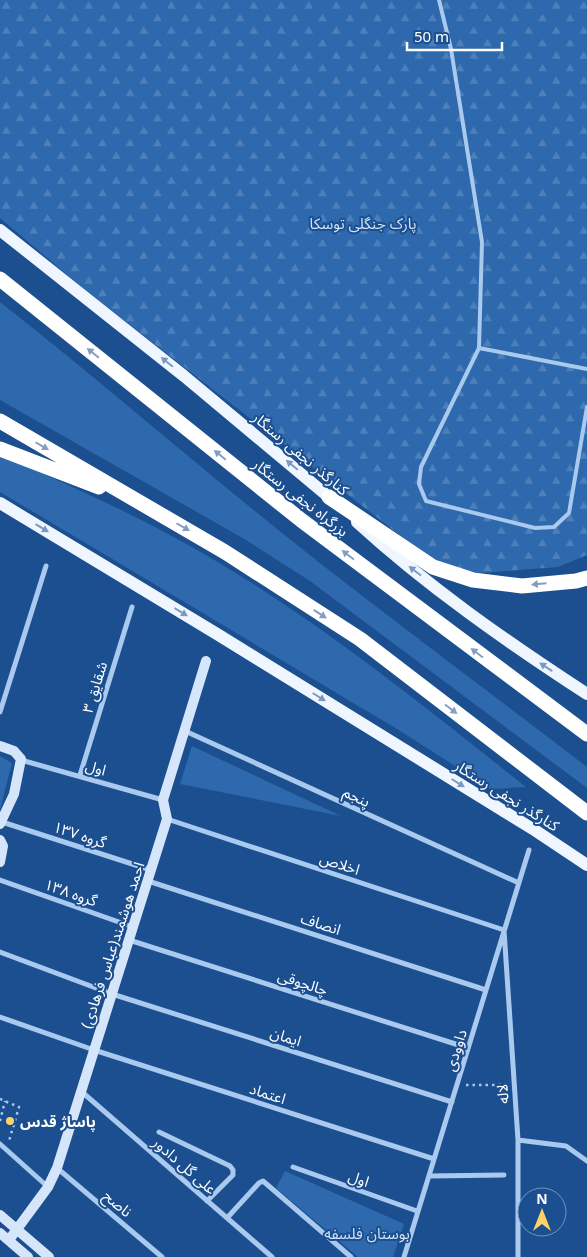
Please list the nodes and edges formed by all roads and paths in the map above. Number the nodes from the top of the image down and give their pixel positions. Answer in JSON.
{"nodes":[{"id":1,"x":439,"y":0,"type":"edge"},
{"id":2,"x":0,"y":230,"type":"edge"},
{"id":3,"x":0,"y":279,"type":"edge"},
{"id":4,"x":479,"y":348,"type":"junction"},
{"id":5,"x":587,"y":369,"type":"edge"},
{"id":6,"x":587,"y":407,"type":"edge"},
{"id":7,"x":0,"y":421,"type":"edge"},
{"id":8,"x":0,"y":449,"type":"edge"},
{"id":9,"x":329,"y":497,"type":"junction"},
{"id":10,"x":0,"y":503,"type":"edge"},
{"id":11,"x":146,"y":506,"type":"junction"},
{"id":12,"x":46,"y":566,"type":"dead end"},
{"id":13,"x":587,"y":578,"type":"edge"},
{"id":14,"x":132,"y":608,"type":"dead end"},
{"id":15,"x":206,"y":661,"type":"dead end"},
{"id":16,"x":587,"y":694,"type":"edge"},
{"id":17,"x":0,"y":712,"type":"edge"},
{"id":18,"x":184,"y":731,"type":"junction"},
{"id":19,"x":587,"y":734,"type":"edge"},
{"id":20,"x":0,"y":746,"type":"edge"},
{"id":21,"x":21,"y":759,"type":"junction"},
{"id":22,"x":80,"y":775,"type":"junction"},
{"id":23,"x":163,"y":800,"type":"junction"},
{"id":24,"x":587,"y":813,"type":"edge"},
{"id":25,"x":167,"y":819,"type":"junction"},
{"id":26,"x":1,"y":823,"type":"edge"},
{"id":27,"x":0,"y":840,"type":"edge"},
{"id":28,"x":529,"y":850,"type":"dead end"},
{"id":29,"x":0,"y":862,"type":"edge"},
{"id":30,"x":587,"y":865,"type":"edge"},
{"id":31,"x":151,"y":870,"type":"junction"},
{"id":32,"x":0,"y":880,"type":"edge"},
{"id":33,"x":148,"y":881,"type":"junction"},
{"id":34,"x":519,"y":883,"type":"junction"},
{"id":35,"x":133,"y":927,"type":"junction"},
{"id":36,"x":504,"y":930,"type":"junction"},
{"id":37,"x":129,"y":940,"type":"junction"},
{"id":38,"x":0,"y":952,"type":"edge"},
{"id":39,"x":486,"y":990,"type":"junction"},
{"id":40,"x":112,"y":994,"type":"junction"},
{"id":41,"x":0,"y":1017,"type":"edge"},
{"id":42,"x":468,"y":1048,"type":"junction"},
{"id":43,"x":94,"y":1050,"type":"junction"},
{"id":44,"x":457,"y":1084,"type":"junction"},
{"id":45,"x":514,"y":1085,"type":"junction"},
{"id":46,"x":81,"y":1092,"type":"junction"},
{"id":47,"x":0,"y":1099,"type":"edge"},
{"id":48,"x":5,"y":1101,"type":"junction"},
{"id":49,"x":452,"y":1102,"type":"junction"},
{"id":50,"x":0,"y":1120,"type":"edge"},
{"id":51,"x":159,"y":1132,"type":"dead end"},
{"id":52,"x":518,"y":1140,"type":"junction"},
{"id":53,"x":0,"y":1144,"type":"edge"},
{"id":54,"x":6,"y":1150,"type":"junction"},
{"id":55,"x":434,"y":1159,"type":"junction"},
{"id":56,"x":587,"y":1161,"type":"edge"},
{"id":57,"x":293,"y":1167,"type":"dead end"},
{"id":58,"x":57,"y":1168,"type":"junction"},
{"id":59,"x":429,"y":1176,"type":"junction"},
{"id":60,"x":504,"y":1176,"type":"dead end"},
{"id":61,"x":48,"y":1187,"type":"junction"},
{"id":62,"x":207,"y":1201,"type":"junction"},
{"id":63,"x":417,"y":1211,"type":"junction"},
{"id":64,"x":0,"y":1214,"type":"edge"},
{"id":65,"x":227,"y":1218,"type":"junction"},
{"id":66,"x":18,"y":1230,"type":"junction"},
{"id":67,"x":0,"y":1233,"type":"edge"},
{"id":68,"x":4,"y":1241,"type":"edge"},
{"id":69,"x":28,"y":1257,"type":"edge"},
{"id":70,"x":49,"y":1257,"type":"edge"},
{"id":71,"x":162,"y":1257,"type":"edge"},
{"id":72,"x":272,"y":1257,"type":"edge"},
{"id":73,"x":351,"y":1257,"type":"edge"},
{"id":74,"x":404,"y":1257,"type":"edge"},
{"id":75,"x":518,"y":1257,"type":"edge"}],
"edges":[{"from":1,"to":4,"type":"lane"},
{"from":9,"to":2,"type":"main road","name":"کنارگذر نجفی رستگار","one_way":true},
{"from":19,"to":3,"type":"highway","name":"بزرگراه نجفی رستگار","one_way":true},
{"from":4,"to":5,"type":"lane"},
{"from":4,"to":6,"type":"lane"},
{"from":7,"to":11,"type":"highway","one_way":true},
{"from":8,"to":11,"type":"highway"},
{"from":13,"to":9,"type":"highway","one_way":true},
{"from":16,"to":9,"type":"main road","name":"کنارگذر نجفی رستگار","one_way":true},
{"from":10,"to":30,"type":"main road","name":"کنارگذر نجفی رستگار","one_way":true},
{"from":11,"to":24,"type":"highway","one_way":true},
{"from":12,"to":17,"type":"street"},
{"from":14,"to":22,"type":"street","name":"شقایق ۳"},
{"from":15,"to":18,"type":"street","name":"احمد هوشمند(عباس فرهادی)"},
{"from":18,"to":23,"type":"street","name":"احمد هوشمند(عباس فرهادی)"},
{"from":18,"to":34,"type":"street","name":"پنجم"},
{"from":20,"to":21,"type":"street"},
{"from":21,"to":22,"type":"street","name":"اول"},
{"from":21,"to":26,"type":"street"},
{"from":22,"to":23,"type":"street","name":"اول"},
{"from":23,"to":25,"type":"street","name":"احمد هوشمند(عباس فرهادی)"},
{"from":25,"to":31,"type":"street","name":"احمد هوشمند(عباس فرهادی)"},
{"from":25,"to":36,"type":"street","name":"اخلاص"},
{"from":26,"to":31,"type":"street","name":"گروه ۱۳۷"},
{"from":27,"to":29,"type":"street"},
{"from":28,"to":34,"type":"street","name":"داوودی"},
{"from":31,"to":33,"type":"street","name":"احمد هوشمند(عباس فرهادی)"},
{"from":32,"to":35,"type":"street","name":"گروه ۱۳۸"},
{"from":33,"to":35,"type":"street","name":"احمد هوشمند(عباس فرهادی)"},
{"from":33,"to":39,"type":"street","name":"انصاف"},
{"from":34,"to":36,"type":"street","name":"داوودی"},
{"from":35,"to":37,"type":"street","name":"احمد هوشمند(عباس فرهادی)"},
{"from":36,"to":39,"type":"street","name":"داوودی"},
{"from":36,"to":45,"type":"street","name":"لاله"},
{"from":37,"to":40,"type":"street","name":"احمد هوشمند(عباس فرهادی)"},
{"from":37,"to":42,"type":"street","name":"چالچوقی"},
{"from":38,"to":40,"type":"street","name":"ایمان"},
{"from":39,"to":42,"type":"street","name":"داوودی"},
{"from":40,"to":43,"type":"street","name":"احمد هوشمند(عباس فرهادی)"},
{"from":40,"to":49,"type":"street","name":"ایمان"},
{"from":41,"to":43,"type":"street"},
{"from":42,"to":44,"type":"street","name":"داوودی"},
{"from":43,"to":46,"type":"street","name":"احمد هوشمند(عباس فرهادی)"},
{"from":43,"to":55,"type":"street","name":"اعتماد"},
{"from":44,"to":45,"type":"path"},
{"from":44,"to":49,"type":"street","name":"داوودی"},
{"from":45,"to":52,"type":"street","name":"لاله"},
{"from":46,"to":58,"type":"street","name":"احمد هوشمند(عباس فرهادی)"},
{"from":46,"to":62,"type":"street","name":"علی گل دادور"},
{"from":47,"to":48,"type":"path"},
{"from":48,"to":50,"type":"path"},
{"from":48,"to":54,"type":"path"},
{"from":49,"to":55,"type":"street","name":"داوودی"},
{"from":51,"to":62,"type":"street"},
{"from":52,"to":56,"type":"street"},
{"from":52,"to":75,"type":"street","name":"لاله"},
{"from":53,"to":54,"type":"street"},
{"from":54,"to":61,"type":"street"},
{"from":55,"to":59,"type":"street","name":"داوودی"},
{"from":57,"to":63,"type":"street","name":"اول"},
{"from":58,"to":61,"type":"street","name":"احمد هوشمند(عباس فرهادی)"},
{"from":58,"to":71,"type":"street","name":"ناصح"},
{"from":59,"to":60,"type":"street"},
{"from":59,"to":63,"type":"street","name":"داوودی"},
{"from":61,"to":66,"type":"street","name":"احمد هوشمند(عباس فرهادی)"},
{"from":62,"to":65,"type":"street","name":"علی گل دادور"},
{"from":63,"to":74,"type":"street","name":"داوودی"},
{"from":64,"to":66,"type":"street"},
{"from":65,"to":72,"type":"street","name":"علی گل دادور"},
{"from":65,"to":73,"type":"street"},
{"from":66,"to":68,"type":"street","name":"احمد هوشمند(عباس فرهادی)"},
{"from":66,"to":70,"type":"street"},
{"from":67,"to":68,"type":"street"},
{"from":68,"to":69,"type":"street"}]}
